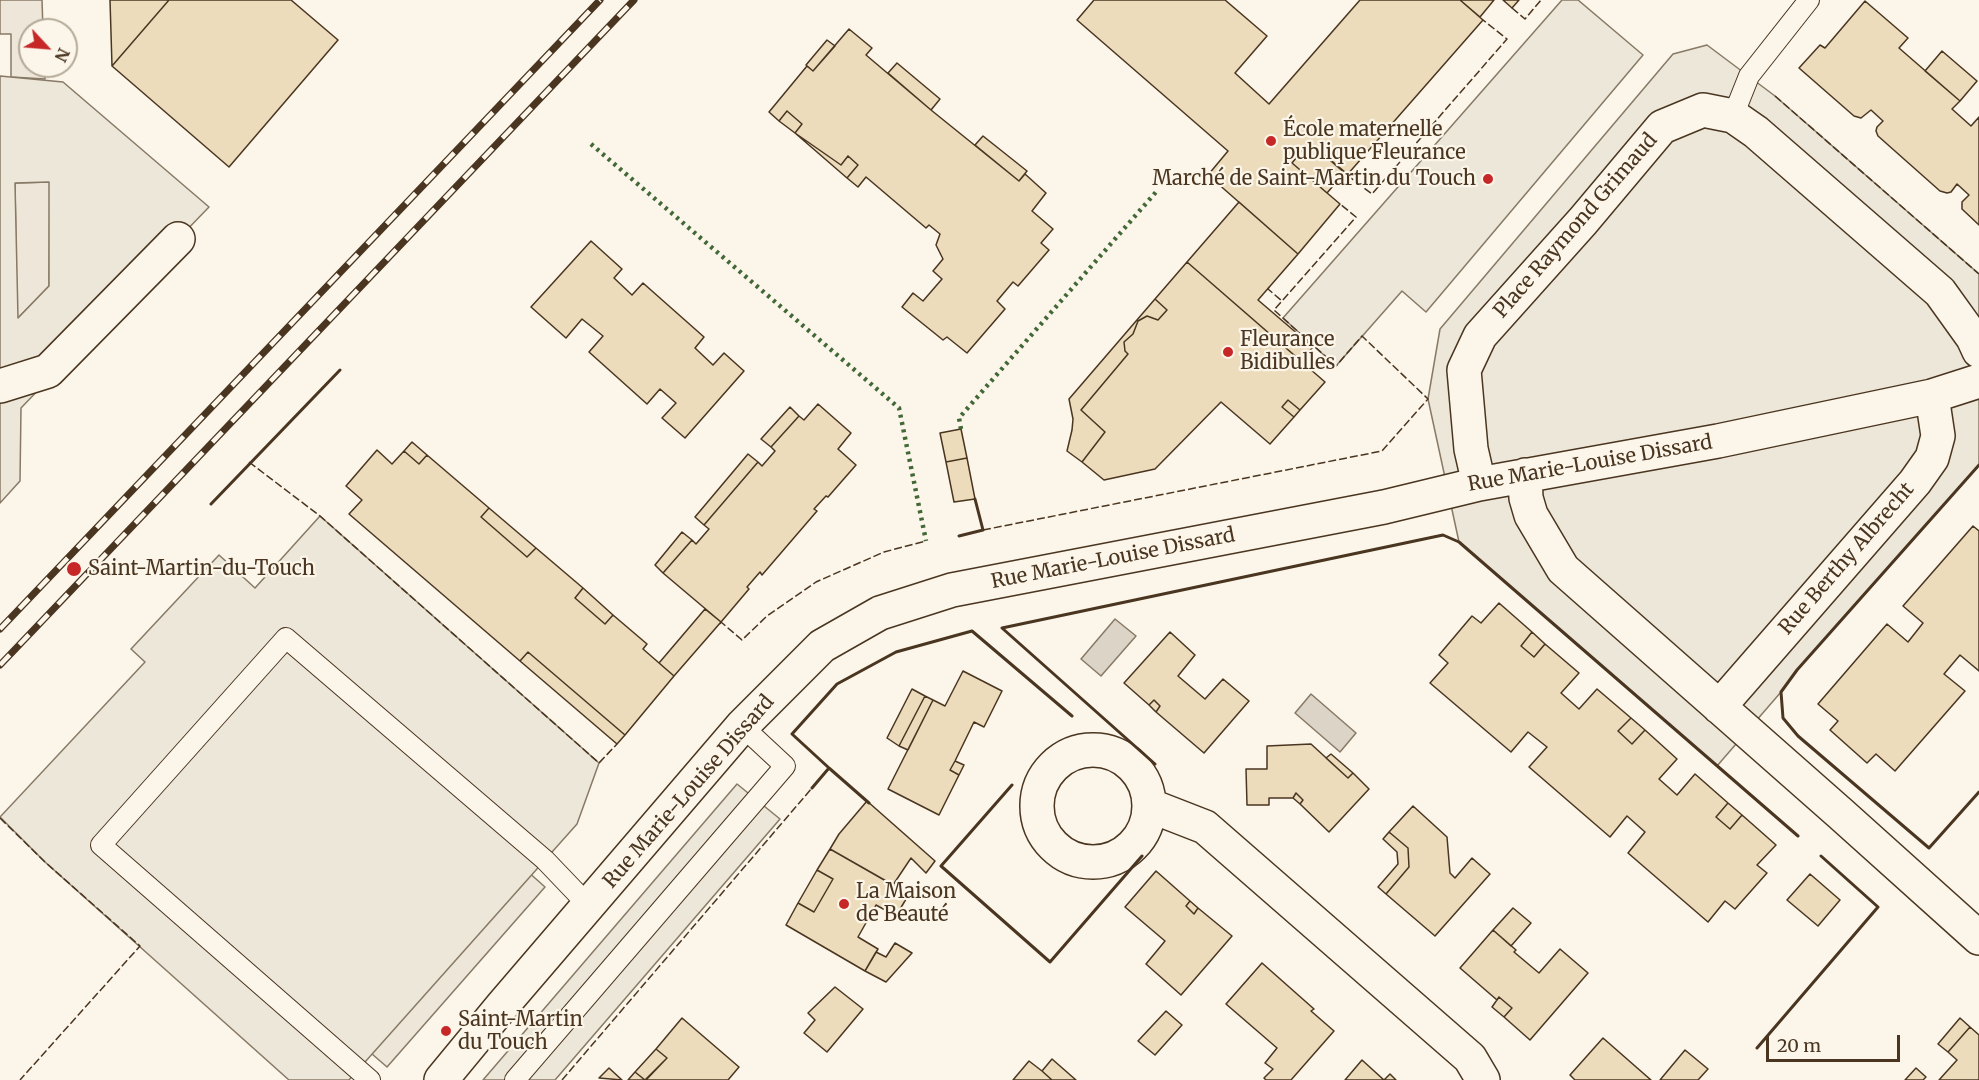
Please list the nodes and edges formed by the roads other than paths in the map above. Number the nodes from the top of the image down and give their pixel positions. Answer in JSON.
{"nodes":[{"id":1,"x":1807,"y":1,"type":"edge"},
{"id":2,"x":1733,"y":116,"type":"junction"},
{"id":3,"x":178,"y":239,"type":"dead end"},
{"id":4,"x":1979,"y":351,"type":"edge"},
{"id":5,"x":1979,"y":381,"type":"edge"},
{"id":6,"x":0,"y":386,"type":"edge"},
{"id":7,"x":1932,"y":396,"type":"junction"},
{"id":8,"x":1525,"y":475,"type":"junction"},
{"id":9,"x":1479,"y":484,"type":"junction"},
{"id":10,"x":1719,"y":707,"type":"junction"},
{"id":11,"x":742,"y":726,"type":"junction"},
{"id":12,"x":1151,"y":806,"type":"dead end"},
{"id":13,"x":589,"y":906,"type":"junction"},
{"id":14,"x":1978,"y":935,"type":"edge"},
{"id":15,"x":370,"y":1080,"type":"edge"},
{"id":16,"x":441,"y":1080,"type":"edge"},
{"id":17,"x":515,"y":1080,"type":"edge"},
{"id":18,"x":1483,"y":1080,"type":"edge"}],
"edges":[{"from":1,"to":2,"type":"lane"},
{"from":2,"to":4,"type":"street","name":"Place Raymond Grimaud"},
{"from":2,"to":9,"type":"street","name":"Place Raymond Grimaud"},
{"from":3,"to":6,"type":"street"},
{"from":5,"to":7,"type":"street","name":"Rue Marie-Louise Dissard"},
{"from":7,"to":8,"type":"street","name":"Rue Marie-Louise Dissard"},
{"from":7,"to":10,"type":"street","name":"Rue Berthy Albrecht"},
{"from":8,"to":9,"type":"street","name":"Rue Marie-Louise Dissard"},
{"from":8,"to":10,"type":"street"},
{"from":9,"to":11,"type":"street","name":"Rue Marie-Louise Dissard"},
{"from":10,"to":14,"type":"street"},
{"from":11,"to":13,"type":"street","name":"Rue Marie-Louise Dissard"},
{"from":11,"to":17,"type":"lane"},
{"from":12,"to":18,"type":"street"},
{"from":13,"to":15,"type":"lane"},
{"from":13,"to":16,"type":"street","name":"Rue Marie-Louise Dissard"}]}
